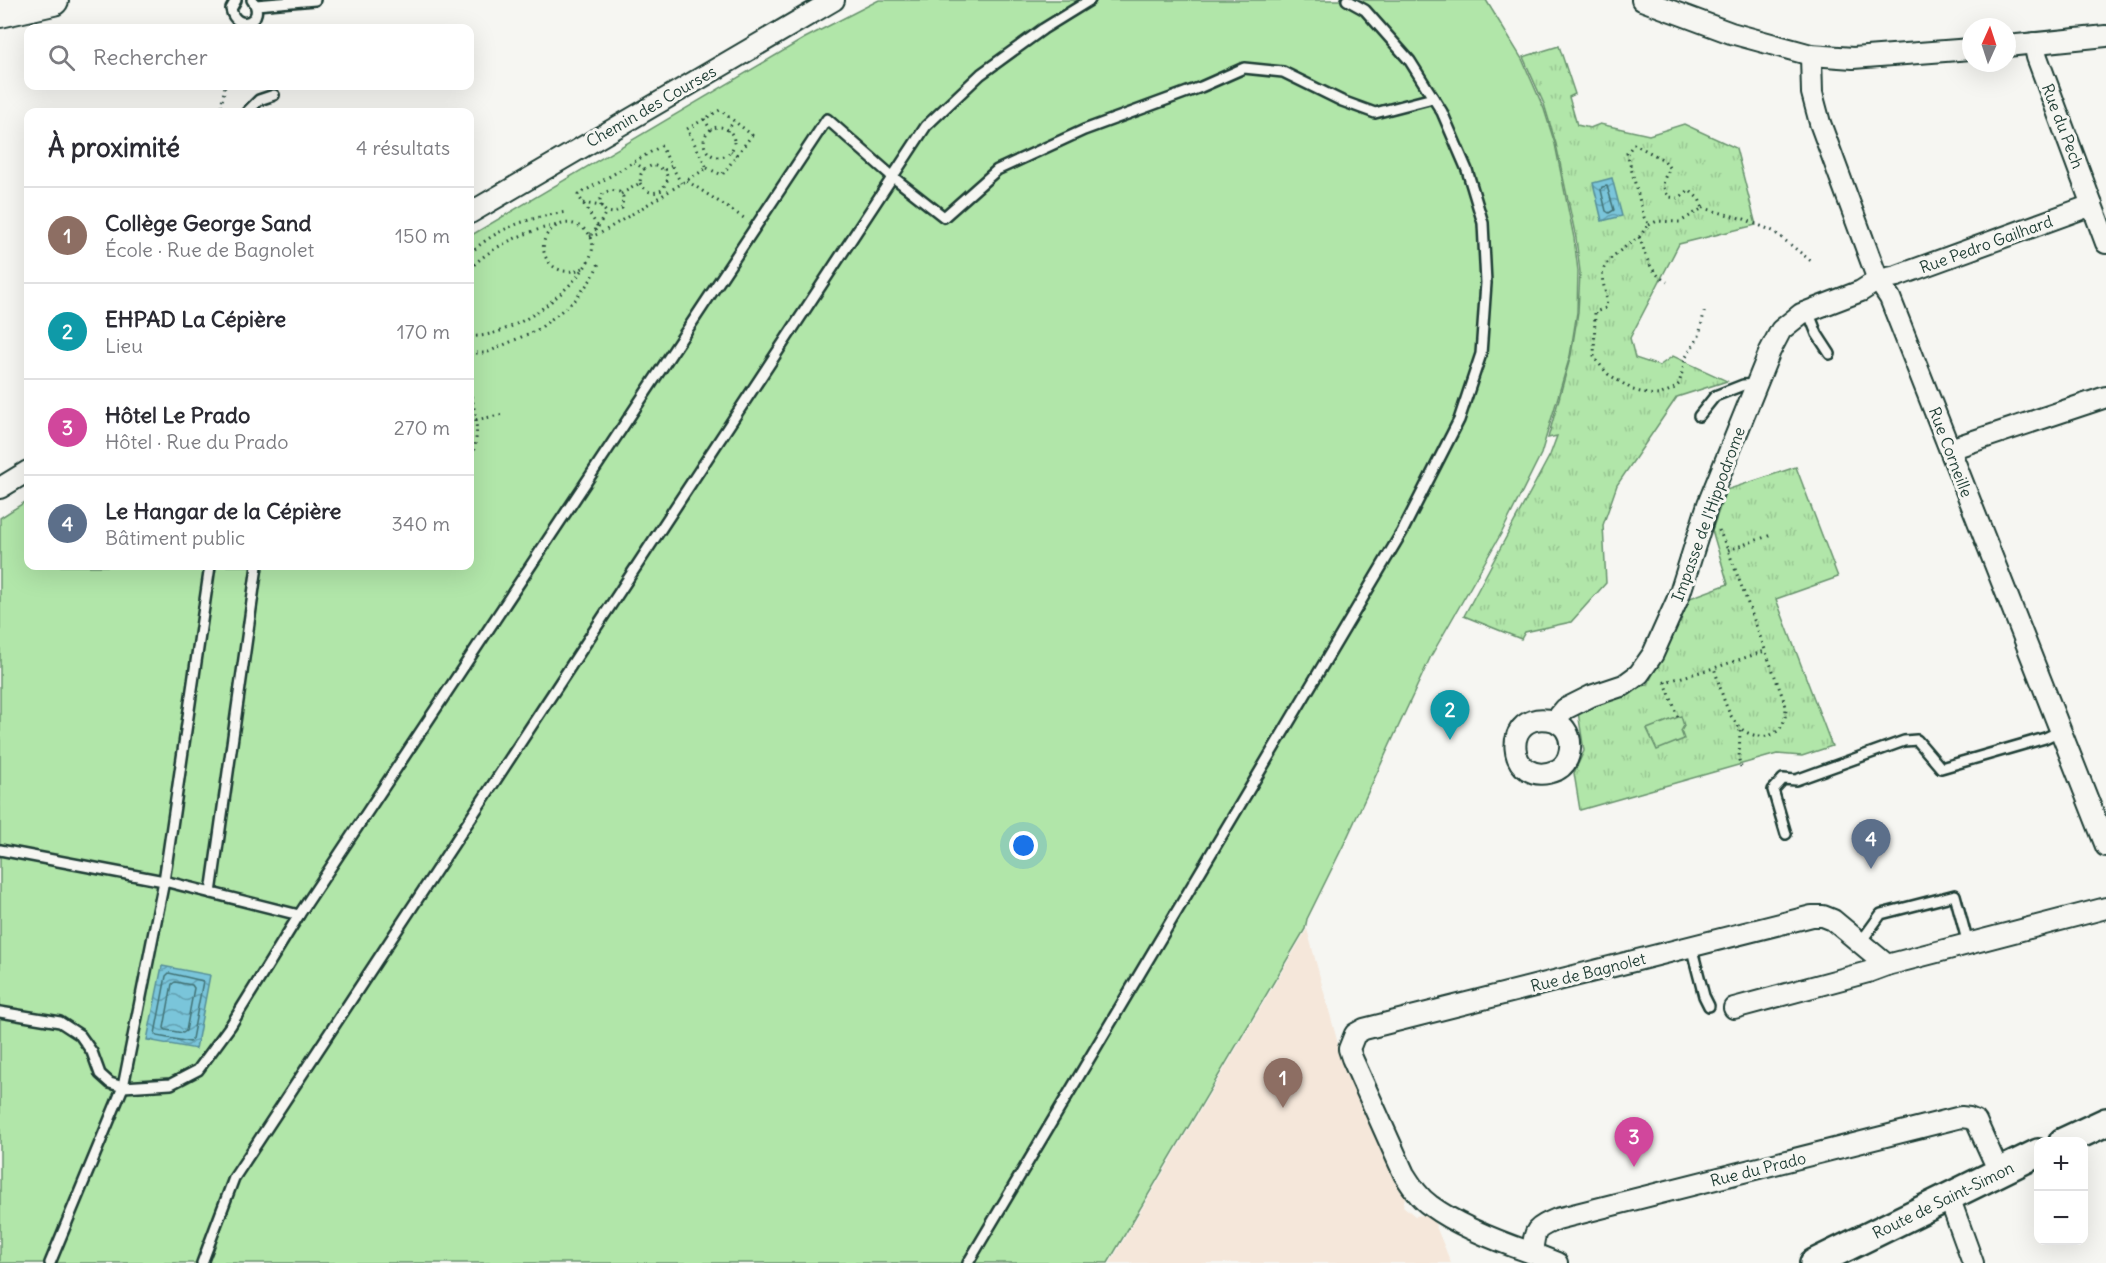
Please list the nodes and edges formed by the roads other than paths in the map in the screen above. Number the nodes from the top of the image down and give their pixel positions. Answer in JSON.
{"nodes":[{"id":1,"x":53,"y":0,"type":"edge"},
{"id":2,"x":236,"y":0,"type":"edge"},
{"id":3,"x":315,"y":0,"type":"edge"},
{"id":4,"x":834,"y":0,"type":"edge"},
{"id":5,"x":1090,"y":0,"type":"edge"},
{"id":6,"x":1347,"y":0,"type":"edge"},
{"id":7,"x":1642,"y":0,"type":"edge"},
{"id":8,"x":254,"y":3,"type":"edge"},
{"id":9,"x":0,"y":12,"type":"edge"},
{"id":10,"x":2106,"y":36,"type":"edge"},
{"id":11,"x":2034,"y":43,"type":"junction"},
{"id":12,"x":2016,"y":45,"type":"edge"},
{"id":13,"x":1962,"y":51,"type":"edge"},
{"id":14,"x":1811,"y":54,"type":"junction"},
{"id":15,"x":274,"y":95,"type":"dead end"},
{"id":16,"x":1433,"y":98,"type":"junction"},
{"id":17,"x":251,"y":108,"type":"edge"},
{"id":18,"x":893,"y":177,"type":"junction"},
{"id":19,"x":2092,"y":205,"type":"junction"},
{"id":20,"x":474,"y":211,"type":"edge"},
{"id":21,"x":2106,"y":243,"type":"edge"},
{"id":22,"x":1878,"y":280,"type":"junction"},
{"id":23,"x":1808,"y":311,"type":"junction"},
{"id":24,"x":1830,"y":354,"type":"dead end"},
{"id":25,"x":1756,"y":384,"type":"junction"},
{"id":26,"x":2106,"y":397,"type":"edge"},
{"id":27,"x":1699,"y":416,"type":"dead end"},
{"id":28,"x":1950,"y":449,"type":"junction"},
{"id":29,"x":24,"y":473,"type":"edge"},
{"id":30,"x":0,"y":488,"type":"edge"},
{"id":31,"x":209,"y":570,"type":"edge"},
{"id":32,"x":256,"y":570,"type":"edge"},
{"id":33,"x":1555,"y":721,"type":"dead end"},
{"id":34,"x":2060,"y":730,"type":"junction"},
{"id":35,"x":1786,"y":834,"type":"dead end"},
{"id":36,"x":2106,"y":846,"type":"edge"},
{"id":37,"x":0,"y":850,"type":"edge"},
{"id":38,"x":164,"y":881,"type":"junction"},
{"id":39,"x":211,"y":893,"type":"junction"},
{"id":40,"x":2106,"y":908,"type":"edge"},
{"id":41,"x":299,"y":915,"type":"junction"},
{"id":42,"x":1860,"y":943,"type":"junction"},
{"id":43,"x":1968,"y":944,"type":"junction"},
{"id":44,"x":1691,"y":946,"type":"junction"},
{"id":45,"x":1887,"y":965,"type":"junction"},
{"id":46,"x":1709,"y":1006,"type":"dead end"},
{"id":47,"x":1734,"y":1008,"type":"dead end"},
{"id":48,"x":0,"y":1012,"type":"edge"},
{"id":49,"x":123,"y":1087,"type":"junction"},
{"id":50,"x":2106,"y":1122,"type":"edge"},
{"id":51,"x":2074,"y":1137,"type":"edge"},
{"id":52,"x":2034,"y":1155,"type":"edge"},
{"id":53,"x":1999,"y":1172,"type":"junction"},
{"id":54,"x":1949,"y":1197,"type":"junction"},
{"id":55,"x":1532,"y":1253,"type":"junction"},
{"id":56,"x":50,"y":1263,"type":"edge"},
{"id":57,"x":202,"y":1263,"type":"edge"},
{"id":58,"x":968,"y":1263,"type":"edge"},
{"id":59,"x":1557,"y":1263,"type":"edge"},
{"id":60,"x":1814,"y":1263,"type":"edge"},
{"id":61,"x":1973,"y":1263,"type":"edge"}],
"edges":[{"from":1,"to":9,"type":"main road"},
{"from":2,"to":8,"type":"lane"},
{"from":3,"to":8,"type":"lane"},
{"from":4,"to":20,"type":"street","name":"Chemin des Courses"},
{"from":5,"to":18,"type":"lane"},
{"from":6,"to":16,"type":"lane"},
{"from":7,"to":14,"type":"street"},
{"from":10,"to":11,"type":"street"},
{"from":11,"to":12,"type":"street"},
{"from":11,"to":19,"type":"street","name":"Rue du Pech"},
{"from":13,"to":14,"type":"street"},
{"from":14,"to":22,"type":"street","name":"Rue Corneille"},
{"from":15,"to":17,"type":"lane"},
{"from":16,"to":18,"type":"lane"},
{"from":16,"to":58,"type":"lane"},
{"from":18,"to":41,"type":"lane"},
{"from":18,"to":57,"type":"lane"},
{"from":19,"to":21,"type":"street","name":"Rue du Pech"},
{"from":19,"to":22,"type":"street","name":"Rue Pedro Gailhard"},
{"from":22,"to":23,"type":"street","name":"Impasse de l'Hippodrome"},
{"from":22,"to":28,"type":"street","name":"Rue Corneille"},
{"from":23,"to":24,"type":"lane"},
{"from":23,"to":25,"type":"street","name":"Impasse de l'Hippodrome"},
{"from":25,"to":27,"type":"lane"},
{"from":25,"to":33,"type":"street","name":"Impasse de l'Hippodrome"},
{"from":26,"to":28,"type":"street"},
{"from":28,"to":34,"type":"street","name":"Rue Corneille"},
{"from":29,"to":30,"type":"street"},
{"from":31,"to":38,"type":"lane"},
{"from":32,"to":39,"type":"lane"},
{"from":34,"to":35,"type":"lane"},
{"from":34,"to":36,"type":"street","name":"Rue Corneille"},
{"from":37,"to":38,"type":"lane"},
{"from":38,"to":39,"type":"lane"},
{"from":38,"to":49,"type":"lane"},
{"from":39,"to":41,"type":"lane"},
{"from":40,"to":43,"type":"street"},
{"from":41,"to":49,"type":"lane"},
{"from":42,"to":43,"type":"lane"},
{"from":42,"to":44,"type":"street","name":"Rue de Bagnolet"},
{"from":42,"to":45,"type":"street","name":"Rue de Bagnolet"},
{"from":43,"to":45,"type":"street"},
{"from":44,"to":46,"type":"lane"},
{"from":44,"to":55,"type":"street","name":"Rue de Bagnolet"},
{"from":45,"to":47,"type":"street"},
{"from":48,"to":49,"type":"lane"},
{"from":49,"to":56,"type":"lane"},
{"from":50,"to":51,"type":"main road"},
{"from":52,"to":53,"type":"main road","name":"Route de Saint-Simon"},
{"from":53,"to":54,"type":"main road","name":"Route de Saint-Simon"},
{"from":53,"to":55,"type":"street","name":"Rue du Prado"},
{"from":54,"to":60,"type":"main road","name":"Route de Saint-Simon"},
{"from":54,"to":61,"type":"street"},
{"from":55,"to":59,"type":"street"}]}
